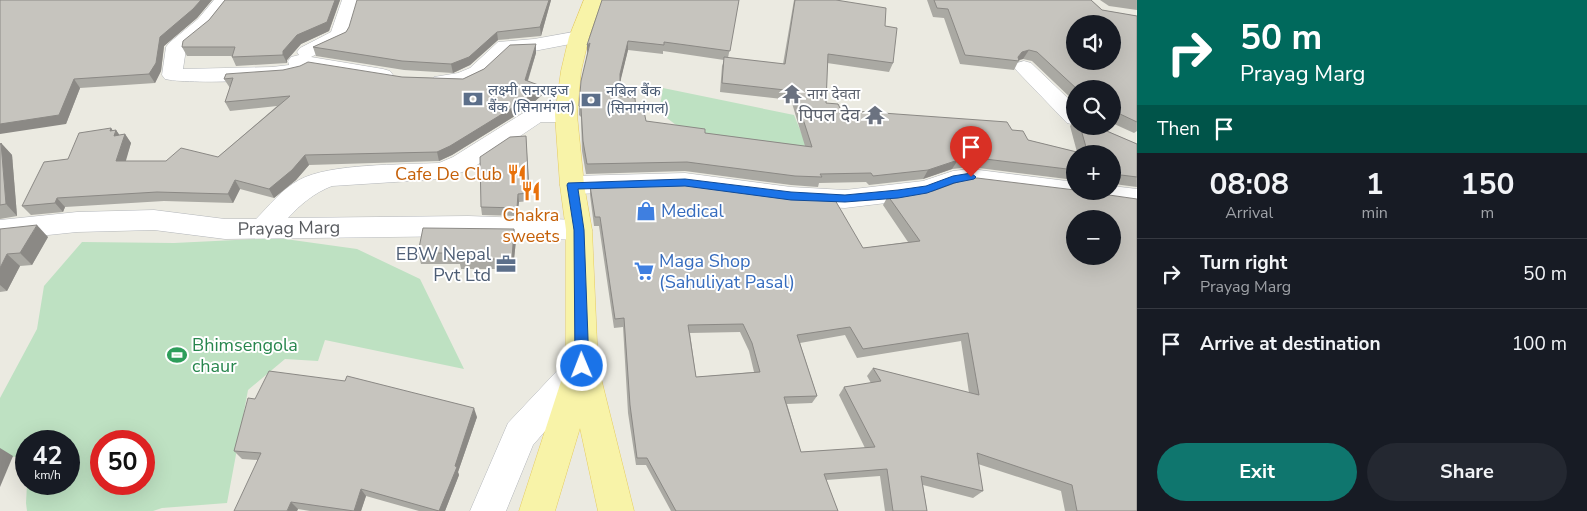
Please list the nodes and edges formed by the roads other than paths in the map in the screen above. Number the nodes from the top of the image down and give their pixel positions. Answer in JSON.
{"nodes":[{"id":1,"x":224,"y":0,"type":"edge"},
{"id":2,"x":351,"y":0,"type":"edge"},
{"id":3,"x":593,"y":0,"type":"edge"},
{"id":4,"x":579,"y":37,"type":"junction"},
{"id":5,"x":298,"y":61,"type":"junction"},
{"id":6,"x":1024,"y":67,"type":"dead end"},
{"id":7,"x":1066,"y":110,"type":"edge"},
{"id":8,"x":566,"y":115,"type":"junction"},
{"id":9,"x":572,"y":185,"type":"junction"},
{"id":10,"x":1066,"y":190,"type":"edge"},
{"id":11,"x":1121,"y":196,"type":"edge"},
{"id":12,"x":1137,"y":198,"type":"edge"},
{"id":13,"x":264,"y":227,"type":"junction"},
{"id":14,"x":0,"y":230,"type":"edge"},
{"id":15,"x":579,"y":230,"type":"junction"},
{"id":16,"x":582,"y":366,"type":"junction"},
{"id":17,"x":537,"y":507,"type":"edge"},
{"id":18,"x":488,"y":511,"type":"edge"},
{"id":19,"x":616,"y":511,"type":"edge"}],
"edges":[{"from":1,"to":5,"type":"street"},
{"from":2,"to":5,"type":"street"},
{"from":3,"to":4,"type":"main road"},
{"from":4,"to":5,"type":"street"},
{"from":4,"to":8,"type":"main road"},
{"from":6,"to":7,"type":"street"},
{"from":8,"to":9,"type":"main road"},
{"from":8,"to":13,"type":"street"},
{"from":9,"to":10,"type":"street"},
{"from":9,"to":15,"type":"main road"},
{"from":11,"to":12,"type":"street"},
{"from":13,"to":14,"type":"street","name":"Prayag Marg"},
{"from":13,"to":15,"type":"street","name":"Prayag Marg"},
{"from":15,"to":16,"type":"main road"},
{"from":16,"to":17,"type":"main road"},
{"from":16,"to":18,"type":"street"},
{"from":16,"to":19,"type":"main road"}]}
